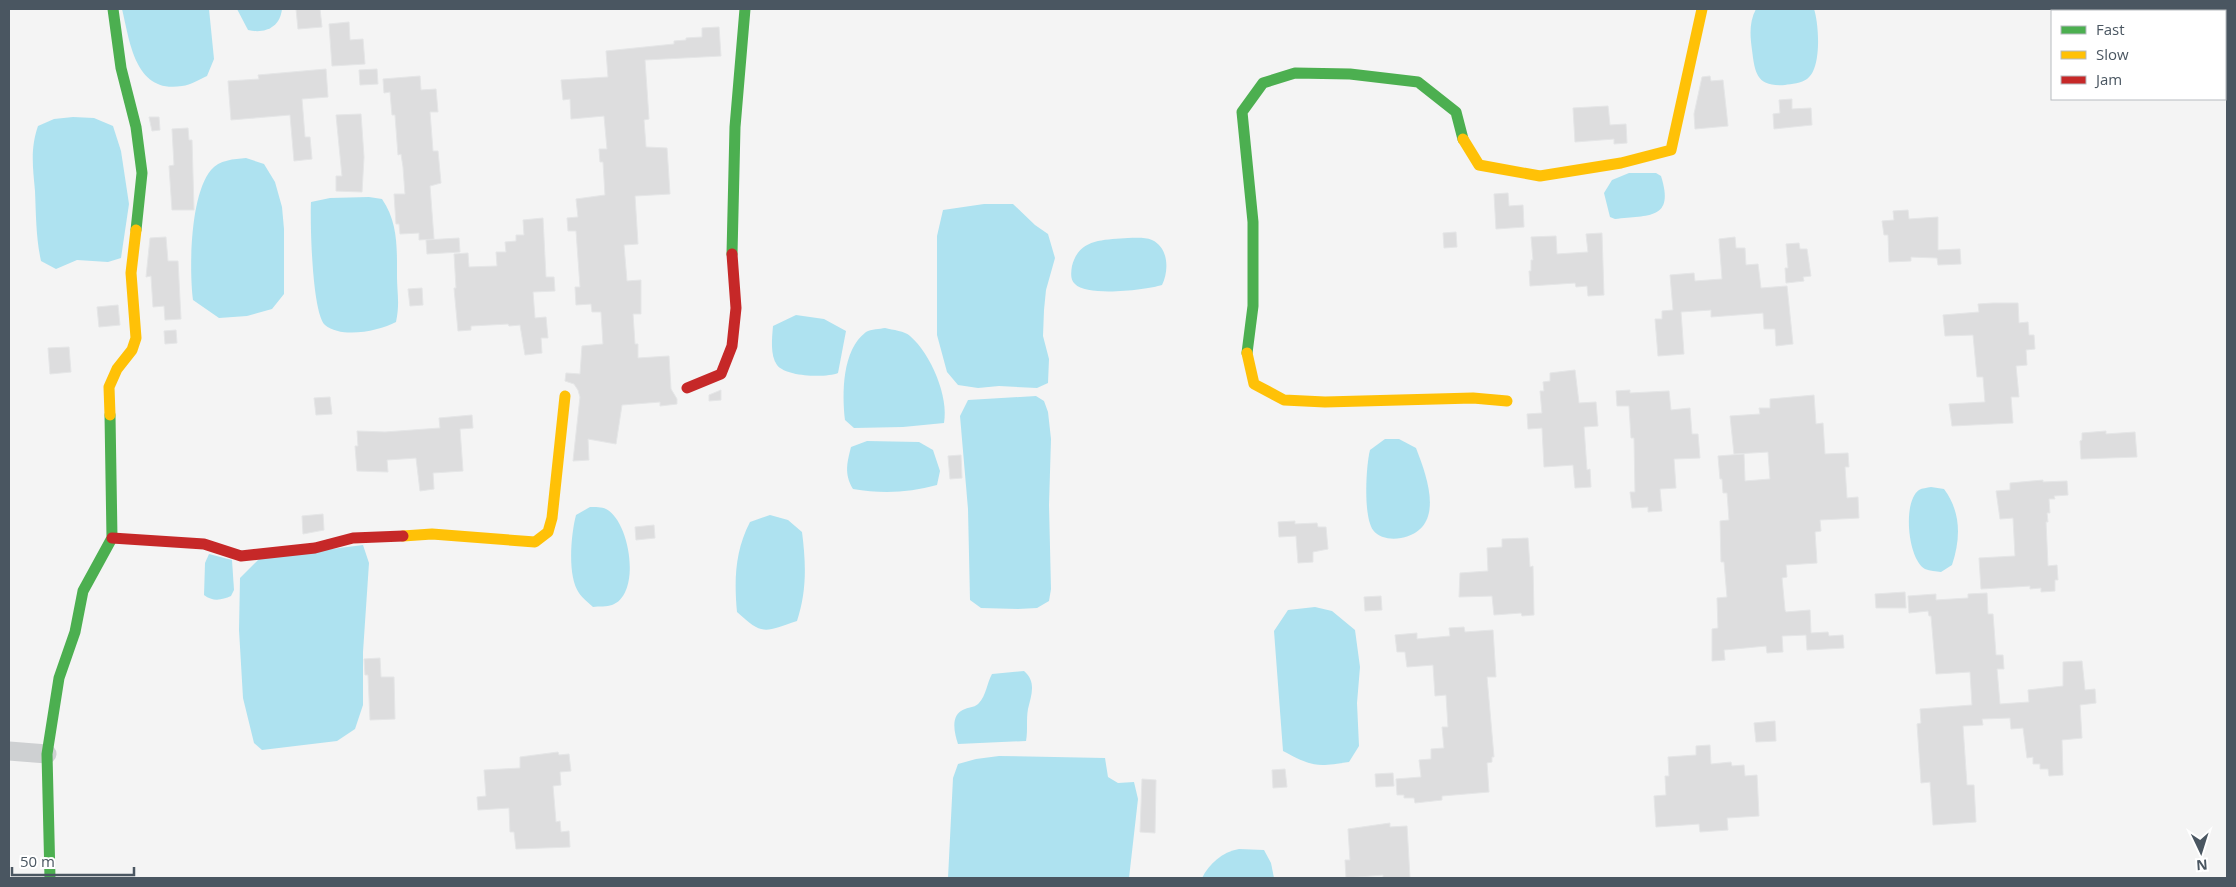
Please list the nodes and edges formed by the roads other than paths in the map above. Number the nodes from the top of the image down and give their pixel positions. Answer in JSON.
{"nodes":[{"id":1,"x":113,"y":9,"type":"edge"},
{"id":2,"x":745,"y":9,"type":"edge"},
{"id":3,"x":1702,"y":9,"type":"edge"},
{"id":4,"x":688,"y":388,"type":"dead end"},
{"id":5,"x":565,"y":396,"type":"dead end"},
{"id":6,"x":1507,"y":401,"type":"dead end"},
{"id":7,"x":112,"y":538,"type":"junction"},
{"id":8,"x":9,"y":751,"type":"edge"},
{"id":9,"x":46,"y":754,"type":"junction"},
{"id":10,"x":50,"y":878,"type":"edge"}],
"edges":[{"from":1,"to":7,"type":"street"},
{"from":2,"to":4,"type":"street"},
{"from":3,"to":6,"type":"street"},
{"from":5,"to":7,"type":"street"},
{"from":7,"to":9,"type":"street"},
{"from":8,"to":9,"type":"street"},
{"from":9,"to":10,"type":"street"}]}
